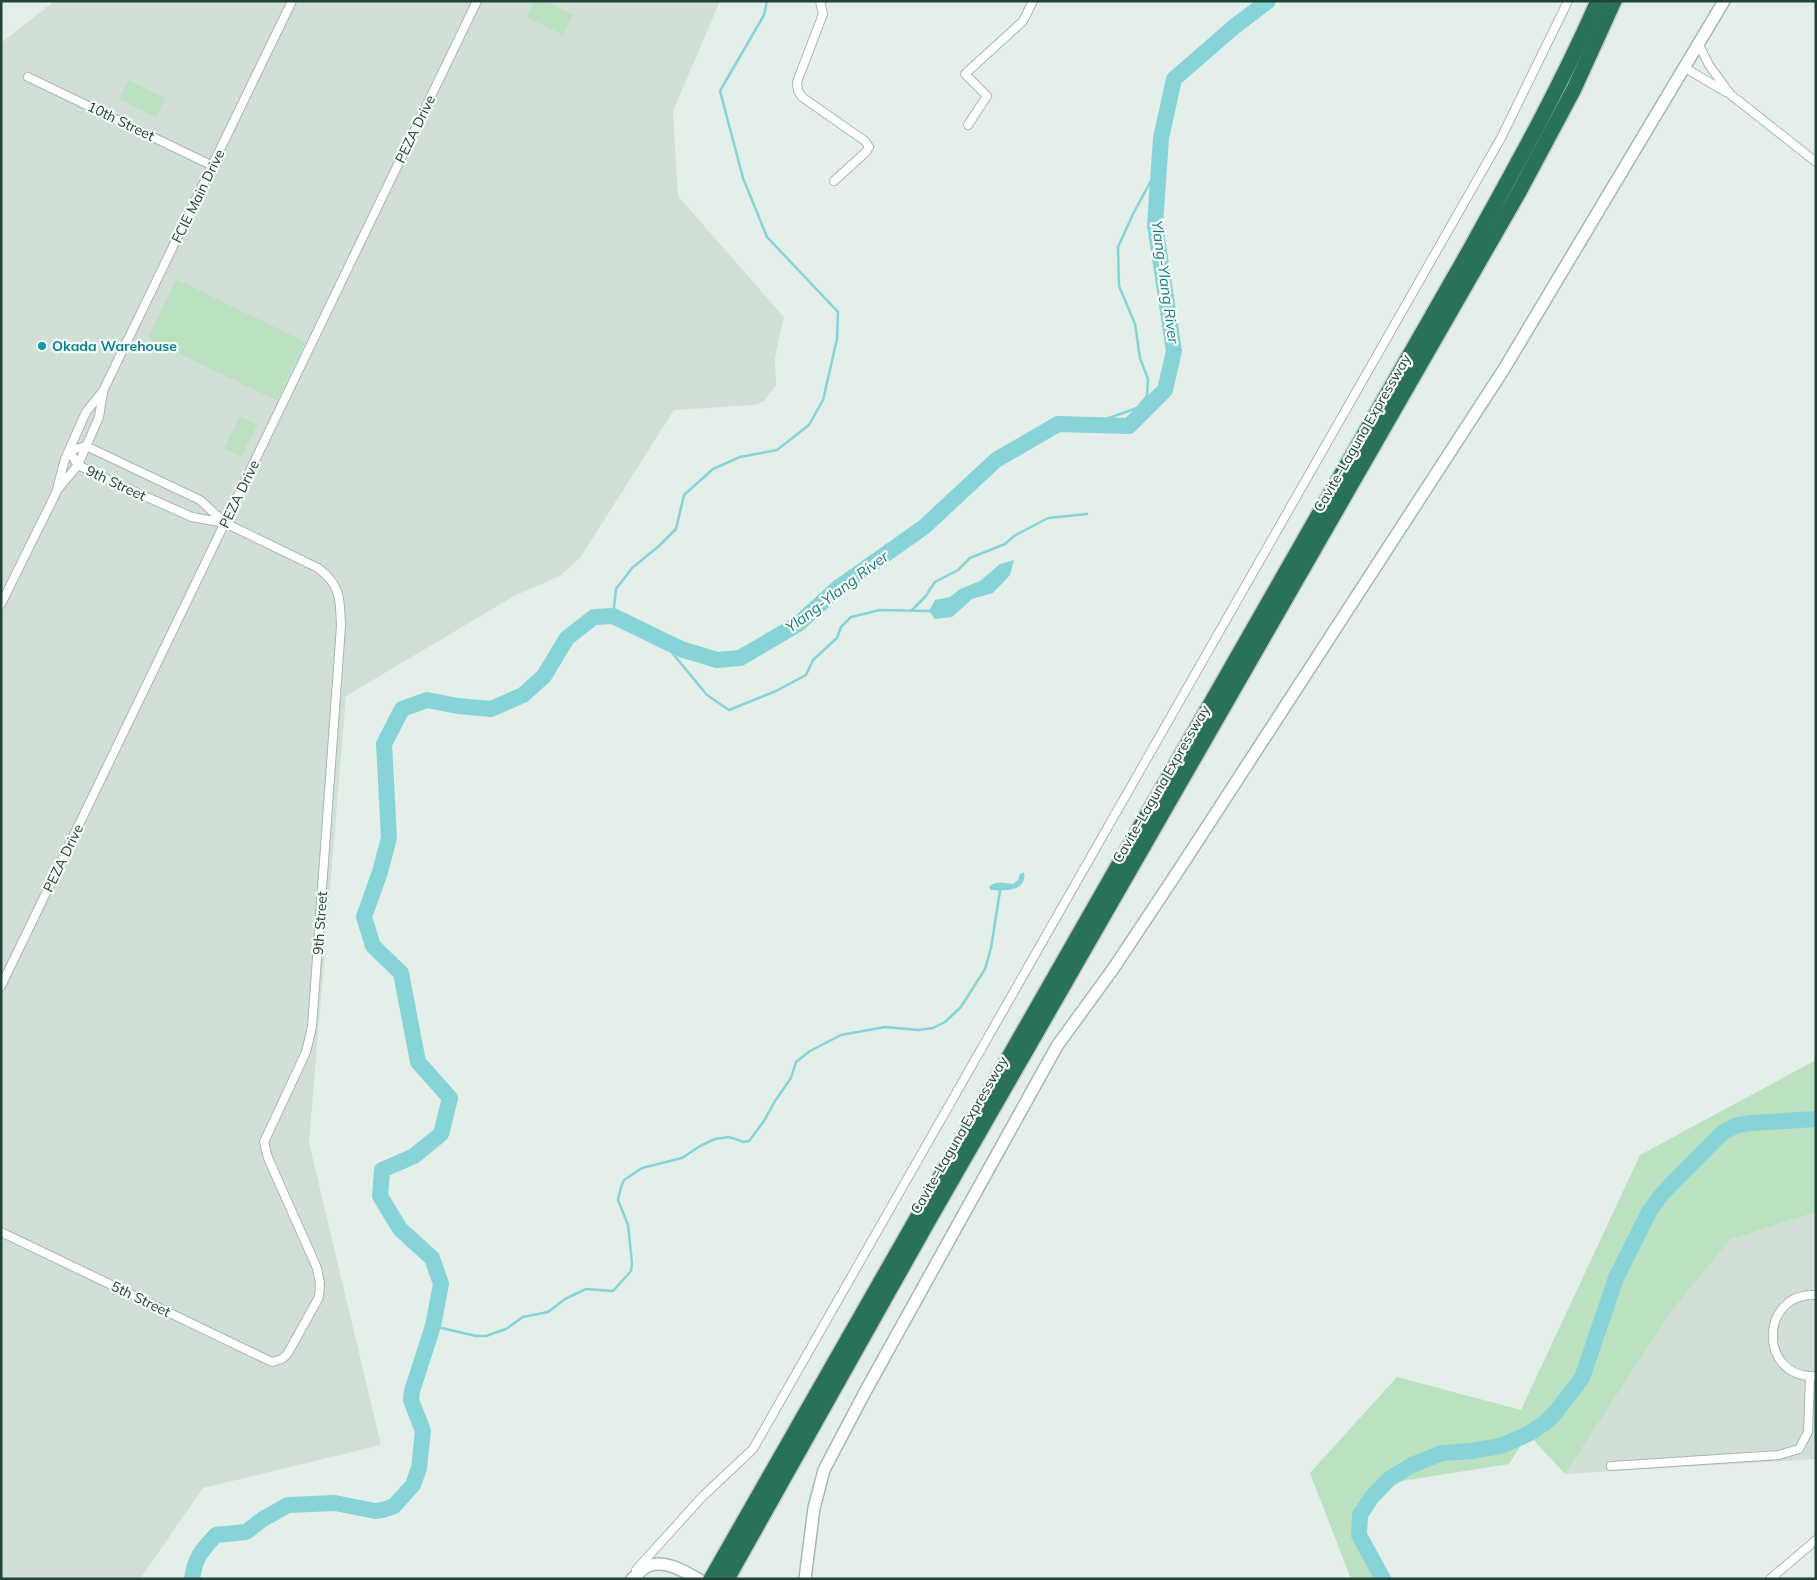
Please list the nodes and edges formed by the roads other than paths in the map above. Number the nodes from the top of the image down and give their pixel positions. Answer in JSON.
{"nodes":[{"id":1,"x":292,"y":1,"type":"edge"},
{"id":2,"x":477,"y":1,"type":"edge"},
{"id":3,"x":820,"y":1,"type":"edge"},
{"id":4,"x":1033,"y":1,"type":"edge"},
{"id":5,"x":1568,"y":1,"type":"edge"},
{"id":6,"x":1598,"y":1,"type":"edge"},
{"id":7,"x":1614,"y":1,"type":"edge"},
{"id":8,"x":1724,"y":1,"type":"edge"},
{"id":9,"x":1699,"y":45,"type":"junction"},
{"id":10,"x":1685,"y":68,"type":"junction"},
{"id":11,"x":28,"y":77,"type":"dead end"},
{"id":12,"x":1730,"y":94,"type":"junction"},
{"id":13,"x":968,"y":125,"type":"dead end"},
{"id":14,"x":1816,"y":162,"type":"edge"},
{"id":15,"x":213,"y":166,"type":"junction"},
{"id":16,"x":834,"y":181,"type":"dead end"},
{"id":17,"x":103,"y":391,"type":"junction"},
{"id":18,"x":86,"y":446,"type":"junction"},
{"id":19,"x":69,"y":451,"type":"junction"},
{"id":20,"x":78,"y":465,"type":"junction"},
{"id":21,"x":56,"y":493,"type":"junction"},
{"id":22,"x":225,"y":523,"type":"junction"},
{"id":23,"x":1,"y":604,"type":"edge"},
{"id":24,"x":1,"y":986,"type":"edge"},
{"id":25,"x":1,"y":1232,"type":"edge"},
{"id":26,"x":1816,"y":1295,"type":"edge"},
{"id":27,"x":282,"y":1359,"type":"joint"},
{"id":28,"x":1813,"y":1376,"type":"edge"},
{"id":29,"x":1611,"y":1466,"type":"dead end"},
{"id":30,"x":1816,"y":1540,"type":"edge"},
{"id":31,"x":694,"y":1576,"type":"edge"},
{"id":32,"x":628,"y":1579,"type":"edge"},
{"id":33,"x":632,"y":1579,"type":"edge"},
{"id":34,"x":711,"y":1579,"type":"edge"},
{"id":35,"x":727,"y":1579,"type":"edge"},
{"id":36,"x":805,"y":1579,"type":"edge"},
{"id":37,"x":1770,"y":1579,"type":"edge"}],
"edges":[{"from":1,"to":15,"type":"street","name":"FCIE Main Drive"},
{"from":2,"to":22,"type":"street","name":"PEZA Drive"},
{"from":3,"to":16,"type":"street"},
{"from":4,"to":13,"type":"street"},
{"from":5,"to":32,"type":"street"},
{"from":6,"to":34,"type":"highway","name":"Cavite–Laguna Expressway"},
{"from":7,"to":35,"type":"highway","name":"Cavite–Laguna Expressway"},
{"from":8,"to":9,"type":"street"},
{"from":9,"to":10,"type":"street"},
{"from":9,"to":12,"type":"street"},
{"from":10,"to":12,"type":"street"},
{"from":10,"to":36,"type":"street"},
{"from":11,"to":15,"type":"street","name":"10th Street"},
{"from":12,"to":14,"type":"street"},
{"from":15,"to":17,"type":"street","name":"FCIE Main Drive"},
{"from":17,"to":18,"type":"street","name":"FCIE Main Drive"},
{"from":17,"to":19,"type":"street","name":"FCIE Main Drive"},
{"from":18,"to":19,"type":"street","name":"9th Street"},
{"from":18,"to":20,"type":"street","name":"FCIE Main Drive"},
{"from":18,"to":22,"type":"street","name":"9th Street"},
{"from":19,"to":20,"type":"street","name":"9th Street"},
{"from":19,"to":21,"type":"street","name":"FCIE Main Drive"},
{"from":20,"to":21,"type":"street","name":"FCIE Main Drive"},
{"from":20,"to":22,"type":"street","name":"9th Street"},
{"from":21,"to":23,"type":"street","name":"FCIE Main Drive"},
{"from":22,"to":24,"type":"street","name":"PEZA Drive"},
{"from":22,"to":27,"type":"street","name":"9th Street"},
{"from":25,"to":27,"type":"street","name":"5th Street"},
{"from":26,"to":28,"type":"street"},
{"from":28,"to":29,"type":"street"},
{"from":30,"to":37,"type":"street"},
{"from":31,"to":33,"type":"street"}]}
